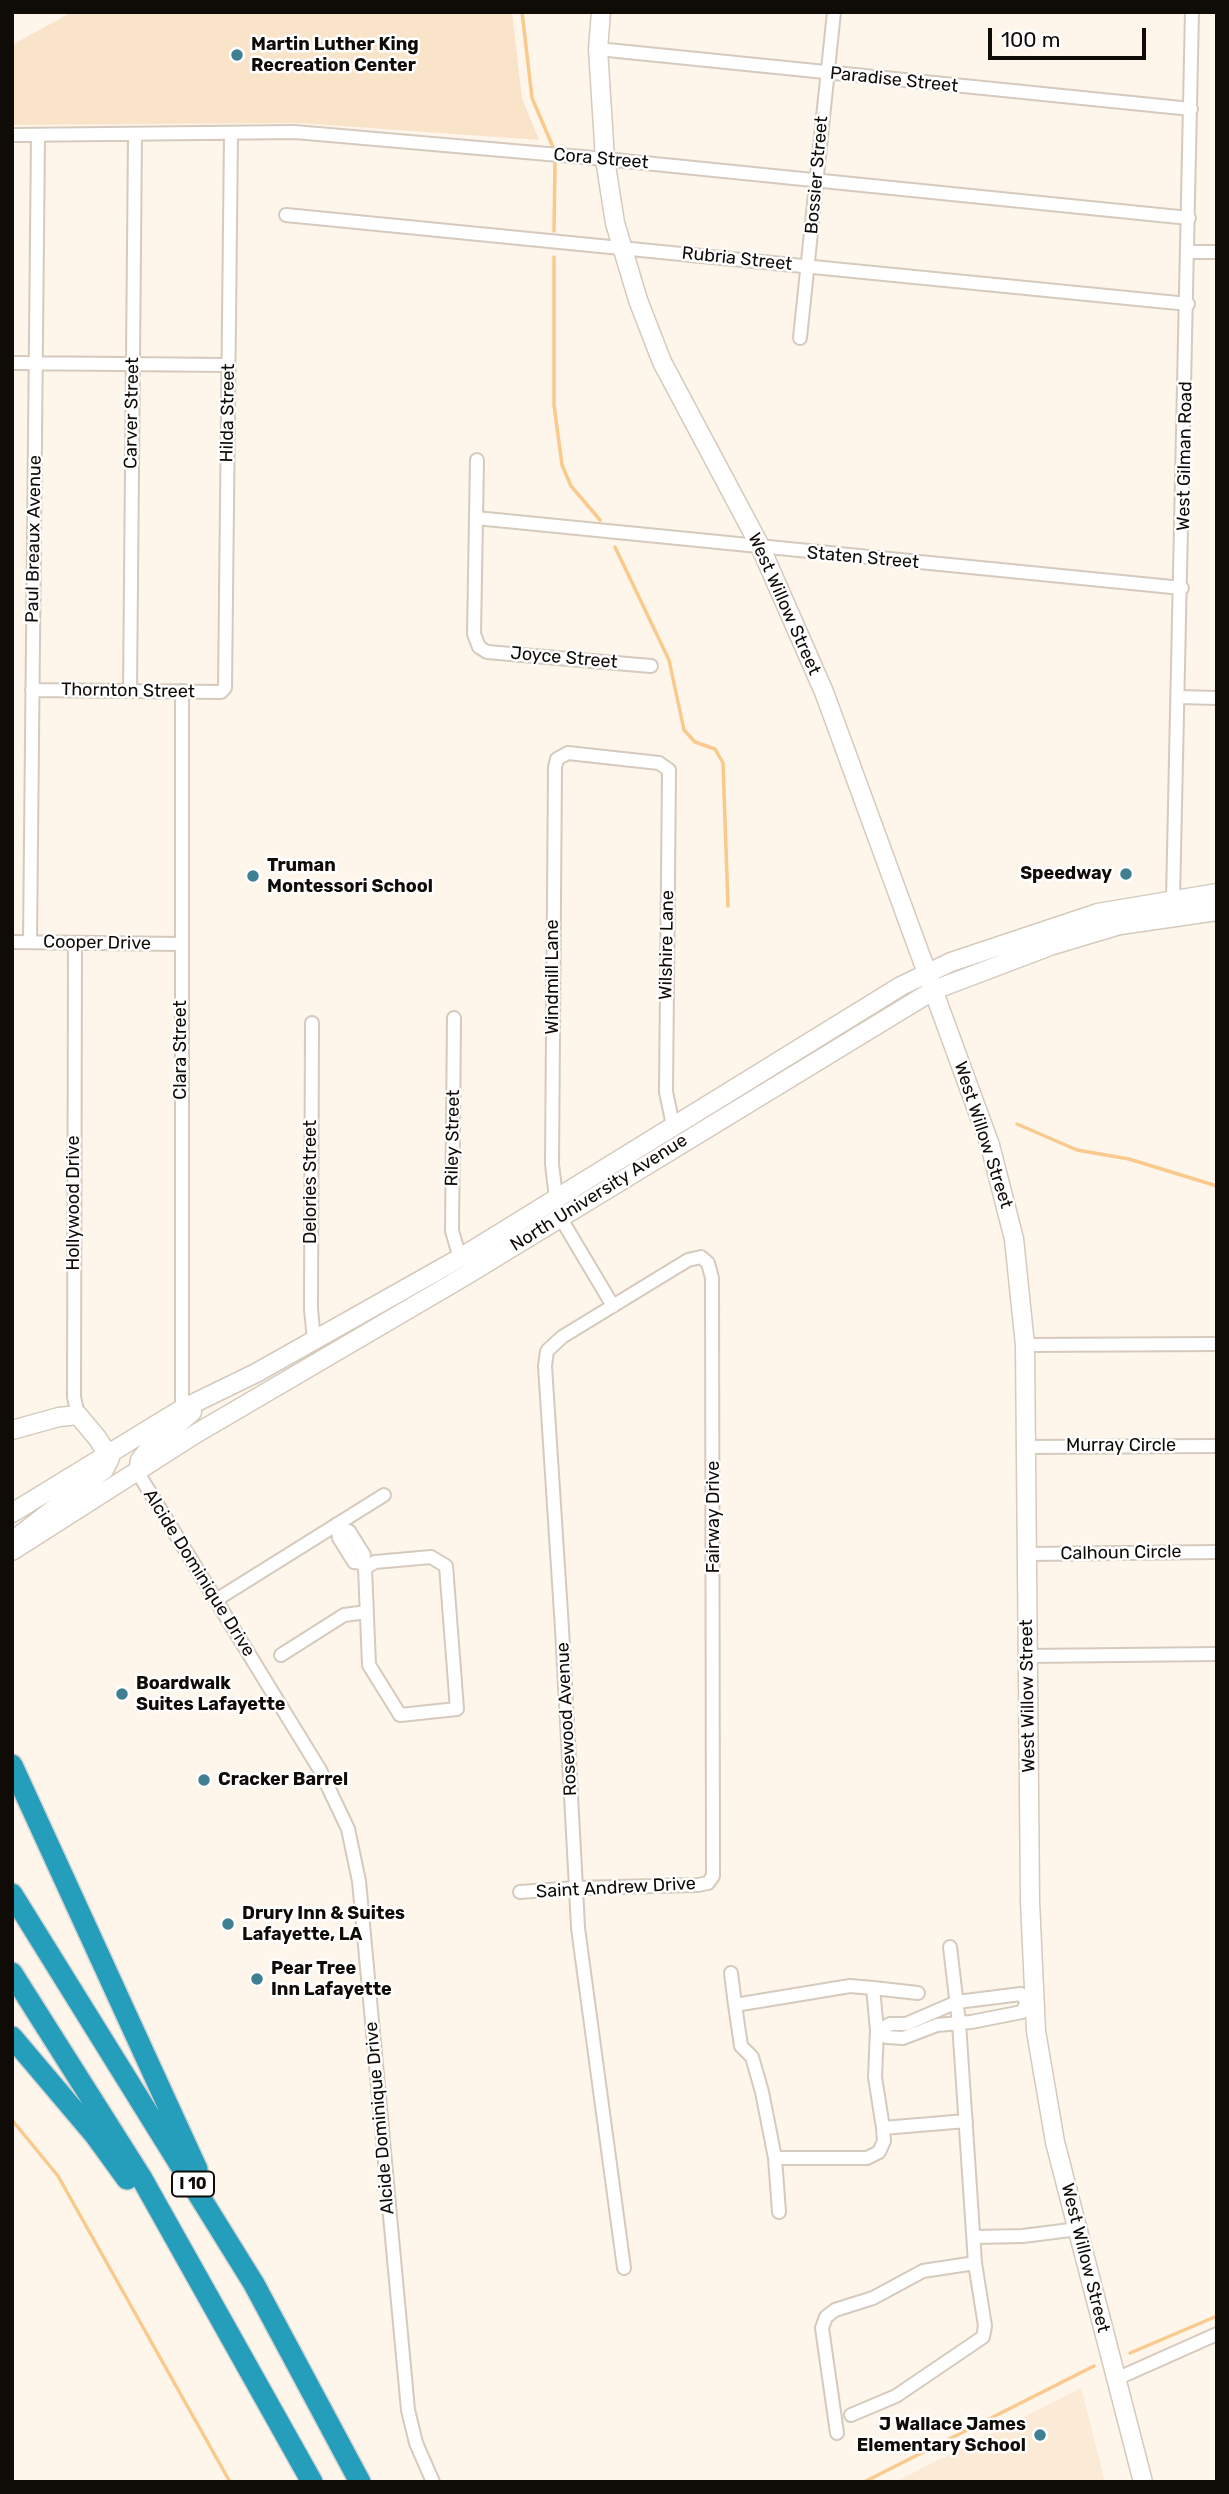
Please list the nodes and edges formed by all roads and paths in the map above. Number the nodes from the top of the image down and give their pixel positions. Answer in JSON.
{"nodes":[{"id":1,"x":601,"y":12,"type":"edge"},
{"id":2,"x":834,"y":12,"type":"edge"},
{"id":3,"x":1192,"y":12,"type":"edge"},
{"id":4,"x":598,"y":49,"type":"junction"},
{"id":5,"x":826,"y":73,"type":"junction"},
{"id":6,"x":1191,"y":109,"type":"junction"},
{"id":7,"x":231,"y":134,"type":"junction"},
{"id":8,"x":12,"y":135,"type":"edge"},
{"id":9,"x":38,"y":135,"type":"junction"},
{"id":10,"x":135,"y":136,"type":"junction"},
{"id":11,"x":605,"y":159,"type":"junction"},
{"id":12,"x":816,"y":180,"type":"junction"},
{"id":13,"x":286,"y":215,"type":"dead end"},
{"id":14,"x":1189,"y":218,"type":"junction"},
{"id":15,"x":622,"y":247,"type":"junction"},
{"id":16,"x":1189,"y":252,"type":"junction"},
{"id":17,"x":1217,"y":252,"type":"edge"},
{"id":18,"x":808,"y":266,"type":"junction"},
{"id":19,"x":1188,"y":304,"type":"junction"},
{"id":20,"x":800,"y":338,"type":"dead end"},
{"id":21,"x":12,"y":363,"type":"edge"},
{"id":22,"x":35,"y":363,"type":"junction"},
{"id":23,"x":133,"y":364,"type":"junction"},
{"id":24,"x":228,"y":365,"type":"junction"},
{"id":25,"x":477,"y":460,"type":"dead end"},
{"id":26,"x":476,"y":518,"type":"junction"},
{"id":27,"x":760,"y":546,"type":"junction"},
{"id":28,"x":1182,"y":588,"type":"junction"},
{"id":29,"x":651,"y":666,"type":"dead end"},
{"id":30,"x":33,"y":690,"type":"junction"},
{"id":31,"x":130,"y":691,"type":"junction"},
{"id":32,"x":182,"y":691,"type":"junction"},
{"id":33,"x":224,"y":691,"type":"joint"},
{"id":34,"x":1180,"y":697,"type":"junction"},
{"id":35,"x":1217,"y":698,"type":"edge"},
{"id":36,"x":559,"y":756,"type":"joint"},
{"id":37,"x":1217,"y":893,"type":"edge"},
{"id":38,"x":1173,"y":899,"type":"junction"},
{"id":39,"x":1217,"y":911,"type":"edge"},
{"id":40,"x":12,"y":942,"type":"edge"},
{"id":41,"x":30,"y":942,"type":"junction"},
{"id":42,"x":75,"y":943,"type":"junction"},
{"id":43,"x":181,"y":944,"type":"junction"},
{"id":44,"x":927,"y":973,"type":"junction"},
{"id":45,"x":934,"y":990,"type":"junction"},
{"id":46,"x":454,"y":1017,"type":"dead end"},
{"id":47,"x":312,"y":1023,"type":"dead end"},
{"id":48,"x":673,"y":1125,"type":"junction"},
{"id":49,"x":678,"y":1144,"type":"junction"},
{"id":50,"x":556,"y":1198,"type":"junction"},
{"id":51,"x":560,"y":1217,"type":"junction"},
{"id":52,"x":460,"y":1258,"type":"junction"},
{"id":53,"x":613,"y":1306,"type":"junction"},
{"id":54,"x":314,"y":1340,"type":"junction"},
{"id":55,"x":1217,"y":1344,"type":"edge"},
{"id":56,"x":1025,"y":1345,"type":"junction"},
{"id":57,"x":319,"y":1363,"type":"junction"},
{"id":58,"x":256,"y":1373,"type":"junction"},
{"id":59,"x":204,"y":1399,"type":"junction"},
{"id":60,"x":182,"y":1409,"type":"junction"},
{"id":61,"x":234,"y":1414,"type":"junction"},
{"id":62,"x":78,"y":1415,"type":"junction"},
{"id":63,"x":12,"y":1430,"type":"edge"},
{"id":64,"x":1217,"y":1446,"type":"edge"},
{"id":65,"x":1025,"y":1447,"type":"junction"},
{"id":66,"x":107,"y":1452,"type":"junction"},
{"id":67,"x":138,"y":1473,"type":"junction"},
{"id":68,"x":384,"y":1495,"type":"dead end"},
{"id":69,"x":12,"y":1513,"type":"edge"},
{"id":70,"x":338,"y":1527,"type":"junction"},
{"id":71,"x":12,"y":1542,"type":"edge"},
{"id":72,"x":12,"y":1551,"type":"edge"},
{"id":73,"x":1217,"y":1552,"type":"edge"},
{"id":74,"x":1026,"y":1554,"type":"junction"},
{"id":75,"x":364,"y":1566,"type":"junction"},
{"id":76,"x":216,"y":1600,"type":"junction"},
{"id":77,"x":367,"y":1612,"type":"junction"},
{"id":78,"x":1217,"y":1654,"type":"edge"},
{"id":79,"x":281,"y":1655,"type":"dead end"},
{"id":80,"x":1027,"y":1656,"type":"junction"},
{"id":81,"x":12,"y":1765,"type":"edge"},
{"id":82,"x":710,"y":1881,"type":"joint"},
{"id":83,"x":576,"y":1888,"type":"junction"},
{"id":84,"x":520,"y":1892,"type":"dead end"},
{"id":85,"x":12,"y":1894,"type":"edge"},
{"id":86,"x":950,"y":1947,"type":"dead end"},
{"id":87,"x":12,"y":1973,"type":"edge"},
{"id":88,"x":731,"y":1973,"type":"dead end"},
{"id":89,"x":873,"y":1988,"type":"junction"},
{"id":90,"x":918,"y":1993,"type":"dead end"},
{"id":91,"x":980,"y":1999,"type":"junction"},
{"id":92,"x":1031,"y":2001,"type":"junction"},
{"id":93,"x":957,"y":2002,"type":"junction"},
{"id":94,"x":735,"y":2005,"type":"junction"},
{"id":95,"x":991,"y":2018,"type":"junction"},
{"id":96,"x":959,"y":2023,"type":"junction"},
{"id":97,"x":879,"y":2030,"type":"junction"},
{"id":98,"x":12,"y":2036,"type":"edge"},
{"id":99,"x":966,"y":2121,"type":"junction"},
{"id":100,"x":883,"y":2128,"type":"junction"},
{"id":101,"x":775,"y":2158,"type":"junction"},
{"id":102,"x":779,"y":2212,"type":"dead end"},
{"id":103,"x":1078,"y":2229,"type":"junction"},
{"id":104,"x":974,"y":2236,"type":"junction"},
{"id":105,"x":975,"y":2263,"type":"junction"},
{"id":106,"x":624,"y":2268,"type":"dead end"},
{"id":107,"x":254,"y":2284,"type":"junction"},
{"id":108,"x":226,"y":2326,"type":"junction"},
{"id":109,"x":1217,"y":2334,"type":"edge"},
{"id":110,"x":1116,"y":2379,"type":"junction"},
{"id":111,"x":851,"y":2415,"type":"dead end"},
{"id":112,"x":837,"y":2433,"type":"dead end"},
{"id":113,"x":312,"y":2482,"type":"edge"},
{"id":114,"x":360,"y":2482,"type":"edge"},
{"id":115,"x":433,"y":2482,"type":"edge"},
{"id":116,"x":1143,"y":2482,"type":"edge"}],
"edges":[{"from":1,"to":4,"type":"main road","name":"West Willow Street"},
{"from":2,"to":5,"type":"street","name":"Bossier Street"},
{"from":3,"to":6,"type":"street","name":"West Gilman Road"},
{"from":4,"to":5,"type":"street","name":"Paradise Street"},
{"from":4,"to":11,"type":"main road","name":"West Willow Street"},
{"from":5,"to":6,"type":"street","name":"Paradise Street"},
{"from":5,"to":12,"type":"street","name":"Bossier Street"},
{"from":6,"to":14,"type":"street","name":"West Gilman Road"},
{"from":7,"to":10,"type":"street","name":"Cora Street"},
{"from":7,"to":11,"type":"street","name":"Cora Street"},
{"from":7,"to":24,"type":"street","name":"Hilda Street"},
{"from":8,"to":9,"type":"street","name":"Cora Street"},
{"from":9,"to":10,"type":"street","name":"Cora Street"},
{"from":9,"to":22,"type":"street","name":"Paul Breaux Avenue"},
{"from":10,"to":23,"type":"street","name":"Carver Street"},
{"from":11,"to":12,"type":"street","name":"Cora Street"},
{"from":11,"to":15,"type":"main road","name":"West Willow Street"},
{"from":12,"to":14,"type":"street","name":"Cora Street"},
{"from":12,"to":18,"type":"street","name":"Bossier Street"},
{"from":13,"to":15,"type":"street","name":"Rubria Street"},
{"from":14,"to":16,"type":"street","name":"West Gilman Road"},
{"from":15,"to":18,"type":"street","name":"Rubria Street"},
{"from":15,"to":27,"type":"main road","name":"West Willow Street"},
{"from":16,"to":17,"type":"street"},
{"from":16,"to":19,"type":"street","name":"West Gilman Road"},
{"from":18,"to":19,"type":"street","name":"Rubria Street"},
{"from":18,"to":20,"type":"street","name":"Bossier Street"},
{"from":19,"to":28,"type":"street","name":"West Gilman Road"},
{"from":21,"to":22,"type":"street"},
{"from":22,"to":23,"type":"street"},
{"from":22,"to":30,"type":"street","name":"Paul Breaux Avenue"},
{"from":23,"to":24,"type":"street"},
{"from":23,"to":31,"type":"street","name":"Carver Street"},
{"from":24,"to":33,"type":"street","name":"Hilda Street"},
{"from":25,"to":26,"type":"street"},
{"from":26,"to":27,"type":"street","name":"Staten Street"},
{"from":26,"to":29,"type":"street","name":"Joyce Street"},
{"from":27,"to":28,"type":"street","name":"Staten Street"},
{"from":27,"to":44,"type":"main road","name":"West Willow Street"},
{"from":28,"to":34,"type":"street","name":"West Gilman Road"},
{"from":30,"to":31,"type":"street","name":"Thornton Street"},
{"from":30,"to":41,"type":"street","name":"Paul Breaux Avenue"},
{"from":31,"to":32,"type":"street","name":"Thornton Street"},
{"from":32,"to":33,"type":"street","name":"Thornton Street"},
{"from":32,"to":43,"type":"street","name":"Clara Street"},
{"from":34,"to":35,"type":"street"},
{"from":34,"to":38,"type":"street","name":"West Gilman Road"},
{"from":36,"to":48,"type":"street","name":"Wilshire Lane"},
{"from":36,"to":50,"type":"street","name":"Windmill Lane"},
{"from":37,"to":38,"type":"main road","name":"North University Avenue"},
{"from":38,"to":44,"type":"main road","name":"North University Avenue"},
{"from":39,"to":45,"type":"main road","name":"North University Avenue"},
{"from":40,"to":41,"type":"street","name":"Cooper Drive"},
{"from":41,"to":42,"type":"street","name":"Cooper Drive"},
{"from":42,"to":43,"type":"street","name":"Cooper Drive"},
{"from":42,"to":62,"type":"street","name":"Hollywood Drive"},
{"from":43,"to":60,"type":"street","name":"Clara Street"},
{"from":44,"to":45,"type":"main road","name":"West Willow Street"},
{"from":44,"to":48,"type":"main road","name":"North University Avenue"},
{"from":45,"to":49,"type":"main road","name":"North University Avenue"},
{"from":45,"to":56,"type":"main road","name":"West Willow Street"},
{"from":46,"to":52,"type":"street","name":"Riley Street"},
{"from":47,"to":54,"type":"street","name":"Delories Street"},
{"from":48,"to":49,"type":"main road"},
{"from":48,"to":50,"type":"main road","name":"North University Avenue"},
{"from":49,"to":51,"type":"main road","name":"North University Avenue"},
{"from":50,"to":52,"type":"main road","name":"North University Avenue"},
{"from":51,"to":53,"type":"street"},
{"from":51,"to":57,"type":"main road","name":"North University Avenue"},
{"from":52,"to":54,"type":"main road","name":"North University Avenue"},
{"from":53,"to":82,"type":"street","name":"Fairway Drive"},
{"from":53,"to":83,"type":"street","name":"Rosewood Avenue"},
{"from":54,"to":57,"type":"main road"},
{"from":54,"to":58,"type":"main road","name":"North University Avenue"},
{"from":55,"to":56,"type":"street"},
{"from":56,"to":65,"type":"main road","name":"West Willow Street"},
{"from":57,"to":61,"type":"main road","name":"North University Avenue"},
{"from":58,"to":59,"type":"main road","name":"North University Avenue"},
{"from":58,"to":61,"type":"main road"},
{"from":59,"to":60,"type":"main road","name":"North University Avenue"},
{"from":59,"to":67,"type":"main road"},
{"from":60,"to":66,"type":"main road","name":"North University Avenue"},
{"from":61,"to":67,"type":"main road","name":"North University Avenue"},
{"from":62,"to":63,"type":"main road"},
{"from":62,"to":66,"type":"main road"},
{"from":64,"to":65,"type":"street","name":"Murray Circle"},
{"from":65,"to":74,"type":"main road","name":"West Willow Street"},
{"from":66,"to":69,"type":"main road","name":"North University Avenue"},
{"from":66,"to":71,"type":"main road"},
{"from":67,"to":72,"type":"main road","name":"North University Avenue"},
{"from":67,"to":76,"type":"street","name":"Alcide Dominique Drive"},
{"from":68,"to":70,"type":"street"},
{"from":70,"to":75,"type":"street"},
{"from":70,"to":76,"type":"street"},
{"from":73,"to":74,"type":"street","name":"Calhoun Circle"},
{"from":74,"to":80,"type":"main road","name":"West Willow Street"},
{"from":75,"to":77,"type":"street"},
{"from":75,"to":77,"type":"street"},
{"from":76,"to":115,"type":"street","name":"Alcide Dominique Drive"},
{"from":77,"to":79,"type":"street"},
{"from":78,"to":80,"type":"street"},
{"from":80,"to":92,"type":"main road","name":"West Willow Street"},
{"from":81,"to":107,"type":"highway"},
{"from":82,"to":83,"type":"street","name":"Saint Andrew Drive"},
{"from":83,"to":84,"type":"street","name":"Saint Andrew Drive"},
{"from":83,"to":106,"type":"street","name":"Rosewood Avenue"},
{"from":85,"to":107,"type":"highway","number":"I 10"},
{"from":86,"to":93,"type":"street"},
{"from":87,"to":108,"type":"highway","number":"I 10"},
{"from":88,"to":94,"type":"street"},
{"from":89,"to":90,"type":"street"},
{"from":89,"to":94,"type":"street"},
{"from":89,"to":97,"type":"street"},
{"from":91,"to":92,"type":"street"},
{"from":91,"to":93,"type":"street"},
{"from":91,"to":95,"type":"street"},
{"from":92,"to":95,"type":"street"},
{"from":92,"to":103,"type":"main road","name":"West Willow Street"},
{"from":93,"to":96,"type":"street"},
{"from":93,"to":97,"type":"street"},
{"from":94,"to":101,"type":"street"},
{"from":95,"to":96,"type":"street"},
{"from":96,"to":97,"type":"street"},
{"from":96,"to":99,"type":"street"},
{"from":97,"to":100,"type":"street"},
{"from":98,"to":108,"type":"highway"},
{"from":99,"to":100,"type":"street"},
{"from":99,"to":104,"type":"street"},
{"from":100,"to":101,"type":"street"},
{"from":101,"to":102,"type":"street"},
{"from":103,"to":104,"type":"street"},
{"from":103,"to":110,"type":"main road","name":"West Willow Street"},
{"from":104,"to":105,"type":"street"},
{"from":105,"to":111,"type":"street"},
{"from":105,"to":112,"type":"street"},
{"from":107,"to":114,"type":"highway","number":"I 10"},
{"from":108,"to":113,"type":"highway","number":"I 10"},
{"from":109,"to":110,"type":"street"},
{"from":110,"to":116,"type":"main road","name":"West Willow Street"}]}
